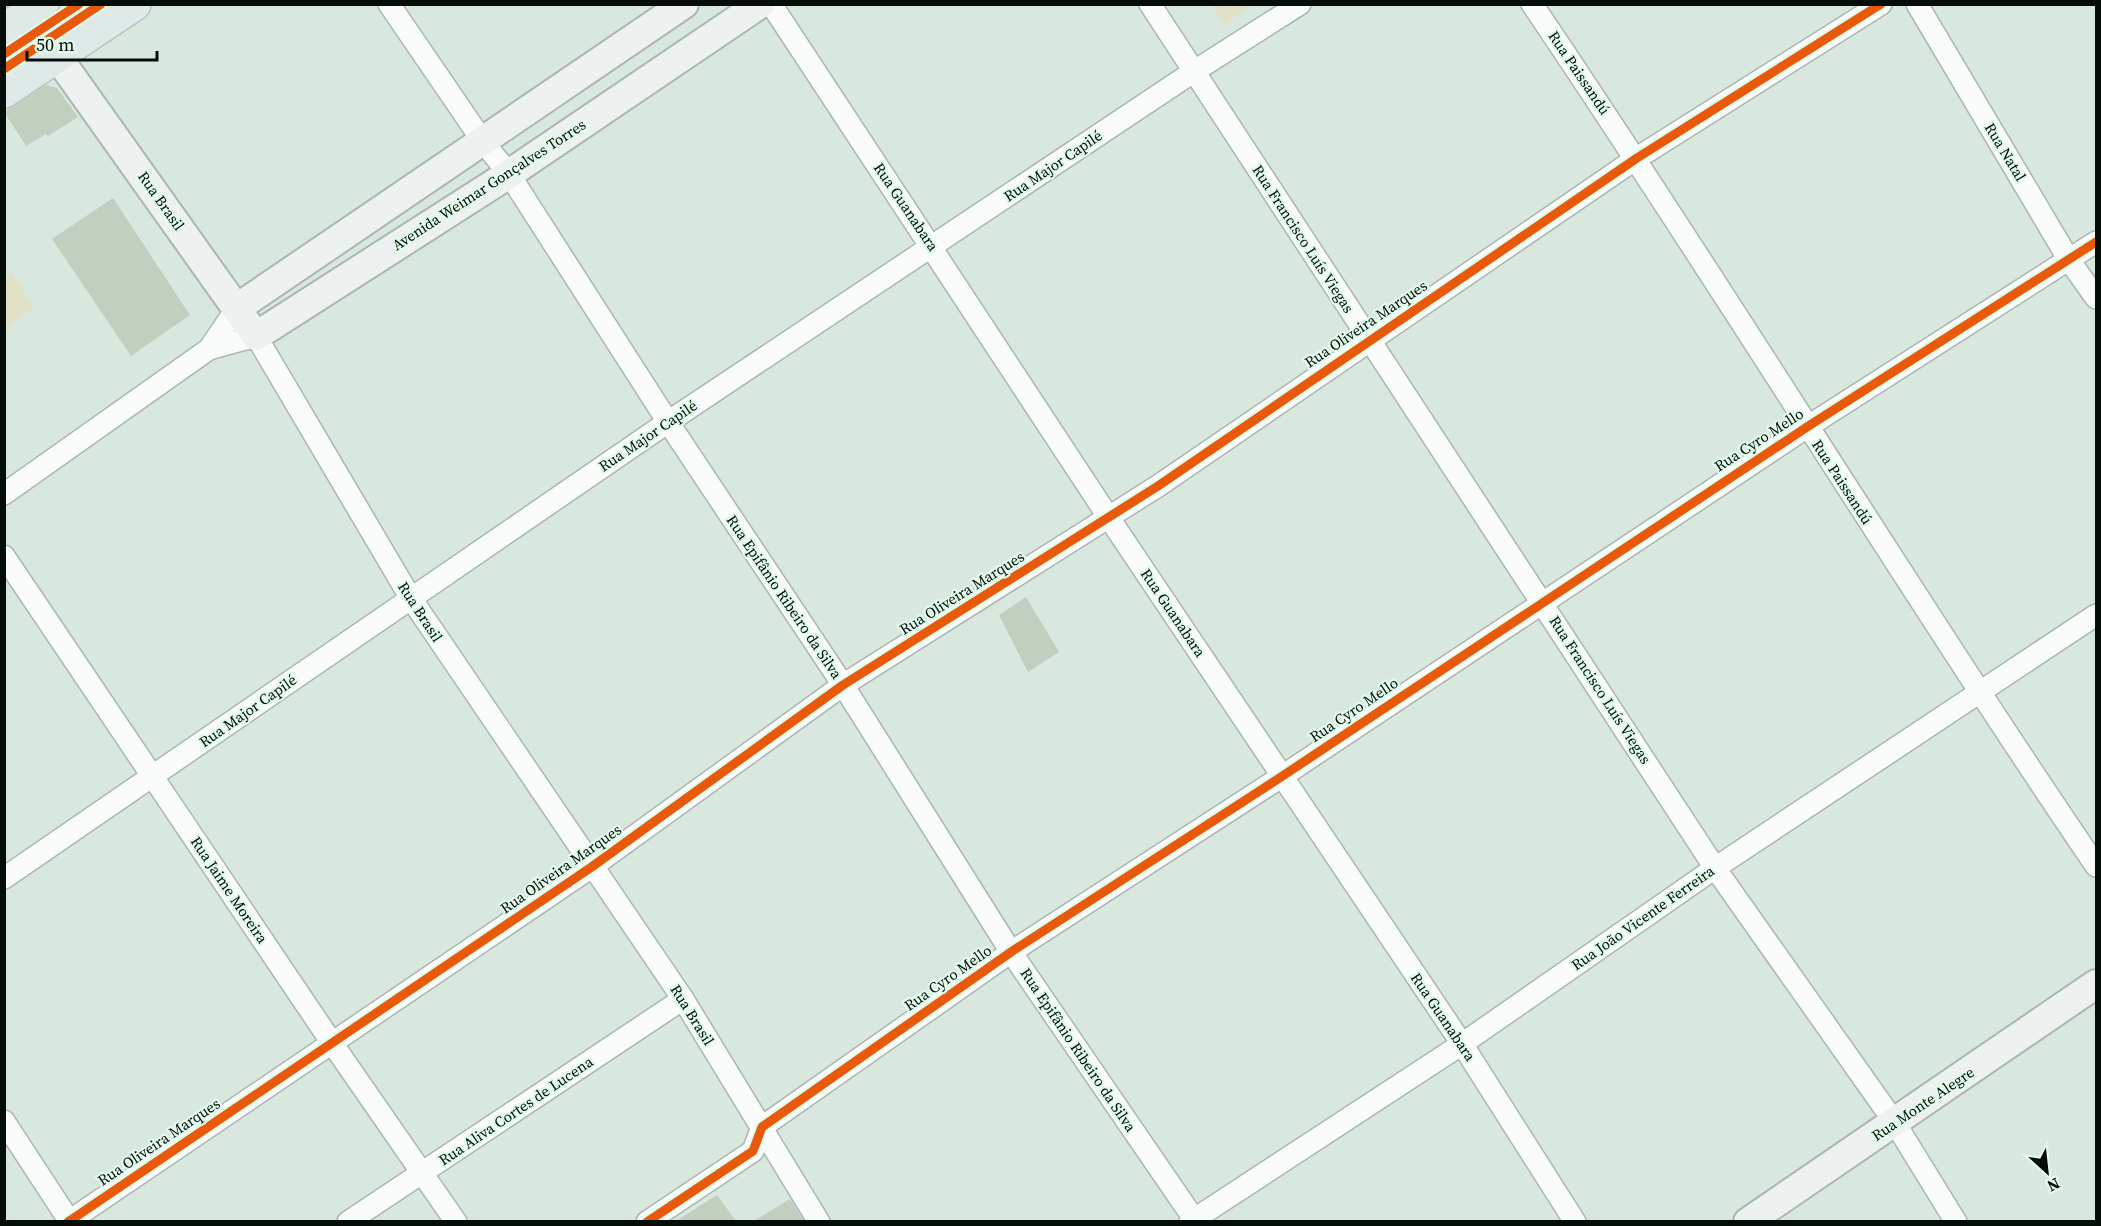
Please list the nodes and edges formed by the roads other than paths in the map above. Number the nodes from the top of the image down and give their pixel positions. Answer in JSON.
{"nodes":[{"id":1,"x":134,"y":4,"type":"edge"},
{"id":2,"x":389,"y":4,"type":"edge"},
{"id":3,"x":684,"y":4,"type":"edge"},
{"id":4,"x":760,"y":4,"type":"edge"},
{"id":5,"x":771,"y":4,"type":"edge"},
{"id":6,"x":1150,"y":4,"type":"edge"},
{"id":7,"x":1299,"y":4,"type":"edge"},
{"id":8,"x":1532,"y":4,"type":"edge"},
{"id":9,"x":1881,"y":4,"type":"edge"},
{"id":10,"x":1917,"y":4,"type":"edge"},
{"id":11,"x":23,"y":14,"type":"edge"},
{"id":12,"x":57,"y":56,"type":"junction"},
{"id":13,"x":1193,"y":72,"type":"junction"},
{"id":14,"x":4,"y":91,"type":"edge"},
{"id":15,"x":484,"y":143,"type":"junction"},
{"id":16,"x":1637,"y":158,"type":"junction"},
{"id":17,"x":509,"y":174,"type":"junction"},
{"id":18,"x":2097,"y":242,"type":"edge"},
{"id":19,"x":933,"y":246,"type":"junction"},
{"id":20,"x":2069,"y":260,"type":"junction"},
{"id":21,"x":2097,"y":298,"type":"edge"},
{"id":22,"x":237,"y":308,"type":"junction"},
{"id":23,"x":256,"y":336,"type":"junction"},
{"id":24,"x":1369,"y":340,"type":"junction"},
{"id":25,"x":209,"y":349,"type":"junction"},
{"id":26,"x":668,"y":422,"type":"junction"},
{"id":27,"x":1807,"y":427,"type":"junction"},
{"id":28,"x":4,"y":494,"type":"edge"},
{"id":29,"x":1109,"y":518,"type":"junction"},
{"id":30,"x":4,"y":556,"type":"edge"},
{"id":31,"x":410,"y":597,"type":"junction"},
{"id":32,"x":1542,"y":601,"type":"junction"},
{"id":33,"x":2097,"y":615,"type":"edge"},
{"id":34,"x":843,"y":685,"type":"junction"},
{"id":35,"x":1979,"y":693,"type":"junction"},
{"id":36,"x":153,"y":777,"type":"junction"},
{"id":37,"x":1281,"y":777,"type":"junction"},
{"id":38,"x":593,"y":866,"type":"junction"},
{"id":39,"x":2097,"y":866,"type":"edge"},
{"id":40,"x":1715,"y":868,"type":"junction"},
{"id":41,"x":4,"y":878,"type":"edge"},
{"id":42,"x":1011,"y":952,"type":"junction"},
{"id":43,"x":2097,"y":984,"type":"edge"},
{"id":44,"x":683,"y":999,"type":"junction"},
{"id":45,"x":332,"y":1043,"type":"junction"},
{"id":46,"x":1462,"y":1044,"type":"junction"},
{"id":47,"x":4,"y":1121,"type":"edge"},
{"id":48,"x":1895,"y":1123,"type":"junction"},
{"id":49,"x":762,"y":1127,"type":"junction"},
{"id":50,"x":422,"y":1173,"type":"junction"},
{"id":51,"x":69,"y":1221,"type":"edge"},
{"id":52,"x":348,"y":1221,"type":"edge"},
{"id":53,"x":456,"y":1221,"type":"edge"},
{"id":54,"x":647,"y":1221,"type":"edge"},
{"id":55,"x":819,"y":1221,"type":"edge"},
{"id":56,"x":1193,"y":1221,"type":"edge"},
{"id":57,"x":1575,"y":1221,"type":"edge"},
{"id":58,"x":1748,"y":1221,"type":"edge"},
{"id":59,"x":1956,"y":1221,"type":"edge"}],
"edges":[{"from":1,"to":12,"type":"main road"},
{"from":2,"to":15,"type":"street","name":"Rua Epifânio Ribeiro da Silva"},
{"from":3,"to":15,"type":"main road","name":"Avenida Weimar Gonçalves Torres"},
{"from":4,"to":17,"type":"main road","name":"Avenida Weimar Gonçalves Torres"},
{"from":5,"to":19,"type":"street","name":"Rua Guanabara"},
{"from":6,"to":13,"type":"street","name":"Rua Francisco Luís Viegas"},
{"from":7,"to":13,"type":"street","name":"Rua Major Capilé"},
{"from":8,"to":16,"type":"street","name":"Rua Paissandú"},
{"from":9,"to":16,"type":"street","name":"Rua Oliveira Marques"},
{"from":10,"to":20,"type":"street","name":"Rua Natal"},
{"from":11,"to":12,"type":"main road","name":"Rua Brasil"},
{"from":12,"to":14,"type":"main road"},
{"from":12,"to":22,"type":"main road","name":"Rua Brasil"},
{"from":13,"to":19,"type":"street","name":"Rua Major Capilé"},
{"from":13,"to":24,"type":"street","name":"Rua Francisco Luís Viegas"},
{"from":15,"to":17,"type":"street","name":"Rua Epifânio Ribeiro da Silva"},
{"from":15,"to":22,"type":"main road","name":"Avenida Weimar Gonçalves Torres"},
{"from":16,"to":24,"type":"street","name":"Rua Oliveira Marques"},
{"from":16,"to":27,"type":"street","name":"Rua Paissandú"},
{"from":17,"to":23,"type":"main road","name":"Avenida Weimar Gonçalves Torres"},
{"from":17,"to":26,"type":"street","name":"Rua Epifânio Ribeiro da Silva"},
{"from":18,"to":20,"type":"street","name":"Rua Cyro Mello"},
{"from":19,"to":26,"type":"street","name":"Rua Major Capilé"},
{"from":19,"to":29,"type":"street","name":"Rua Guanabara"},
{"from":20,"to":21,"type":"street","name":"Rua Natal"},
{"from":20,"to":27,"type":"street","name":"Rua Cyro Mello"},
{"from":22,"to":23,"type":"main road","name":"Rua Brasil"},
{"from":22,"to":25,"type":"street","name":"Avenida Weimar Gonçalves Torres"},
{"from":23,"to":25,"type":"street","name":"Avenida Weimar Gonçalves Torres"},
{"from":23,"to":31,"type":"street","name":"Rua Brasil"},
{"from":24,"to":29,"type":"street","name":"Rua Oliveira Marques"},
{"from":24,"to":32,"type":"street","name":"Rua Francisco Luís Viegas"},
{"from":25,"to":28,"type":"street","name":"Avenida Weimar Gonçalves Torres"},
{"from":26,"to":31,"type":"street","name":"Rua Major Capilé"},
{"from":26,"to":34,"type":"street","name":"Rua Epifânio Ribeiro da Silva"},
{"from":27,"to":32,"type":"street","name":"Rua Cyro Mello"},
{"from":27,"to":35,"type":"street","name":"Rua Paissandú"},
{"from":29,"to":34,"type":"street","name":"Rua Oliveira Marques"},
{"from":29,"to":37,"type":"street","name":"Rua Guanabara"},
{"from":30,"to":36,"type":"street","name":"Rua Jaime Moreira"},
{"from":31,"to":36,"type":"street","name":"Rua Major Capilé"},
{"from":31,"to":38,"type":"street","name":"Rua Brasil"},
{"from":32,"to":37,"type":"street","name":"Rua Cyro Mello"},
{"from":32,"to":40,"type":"street","name":"Rua Francisco Luís Viegas"},
{"from":33,"to":35,"type":"street","name":"Rua João Vicente Ferreira"},
{"from":34,"to":38,"type":"street","name":"Rua Oliveira Marques"},
{"from":34,"to":42,"type":"street","name":"Rua Epifânio Ribeiro da Silva"},
{"from":35,"to":39,"type":"street","name":"Rua Paissandú"},
{"from":35,"to":40,"type":"street","name":"Rua João Vicente Ferreira"},
{"from":36,"to":41,"type":"street","name":"Rua Major Capilé"},
{"from":36,"to":45,"type":"street","name":"Rua Jaime Moreira"},
{"from":37,"to":42,"type":"street","name":"Rua Cyro Mello"},
{"from":37,"to":46,"type":"street","name":"Rua Guanabara"},
{"from":38,"to":44,"type":"street","name":"Rua Brasil"},
{"from":38,"to":45,"type":"street","name":"Rua Oliveira Marques"},
{"from":40,"to":46,"type":"street","name":"Rua João Vicente Ferreira"},
{"from":40,"to":48,"type":"street","name":"Rua Francisco Luís Viegas"},
{"from":42,"to":49,"type":"street","name":"Rua Cyro Mello"},
{"from":42,"to":56,"type":"street","name":"Rua Epifânio Ribeiro da Silva"},
{"from":43,"to":48,"type":"main road","name":"Rua Monte Alegre"},
{"from":44,"to":49,"type":"street","name":"Rua Brasil"},
{"from":44,"to":50,"type":"street","name":"Rua Aliva Cortes de Lucena"},
{"from":45,"to":50,"type":"street","name":"Rua Jaime Moreira"},
{"from":45,"to":51,"type":"street","name":"Rua Oliveira Marques"},
{"from":46,"to":56,"type":"street","name":"Rua João Vicente Ferreira"},
{"from":46,"to":57,"type":"street","name":"Rua Guanabara"},
{"from":47,"to":51,"type":"street"},
{"from":48,"to":58,"type":"main road","name":"Rua Monte Alegre"},
{"from":48,"to":59,"type":"street","name":"Rua Francisco Luís Viegas"},
{"from":49,"to":54,"type":"street","name":"Rua Cyro Mello"},
{"from":49,"to":55,"type":"street","name":"Rua Brasil"},
{"from":50,"to":52,"type":"street","name":"Rua Aliva Cortes de Lucena"},
{"from":50,"to":53,"type":"street","name":"Rua Jaime Moreira"}]}
